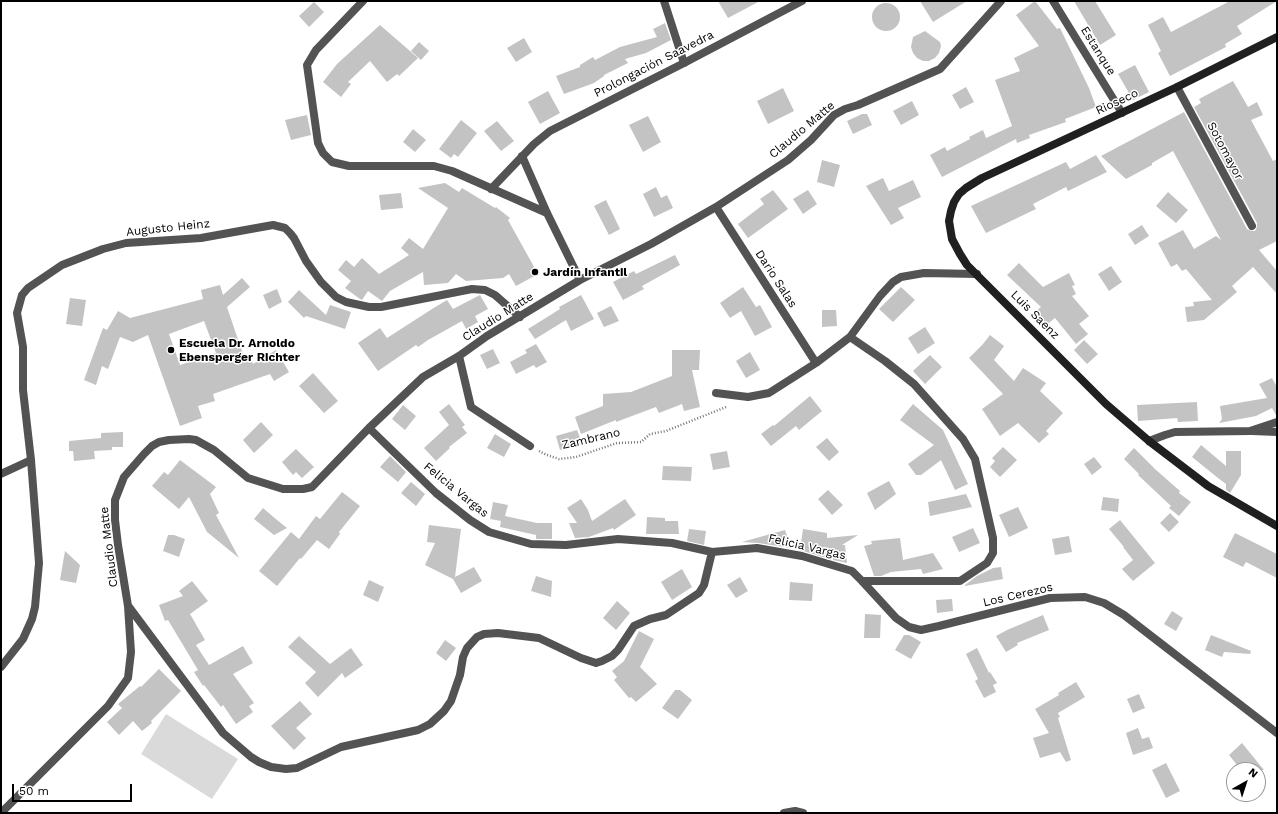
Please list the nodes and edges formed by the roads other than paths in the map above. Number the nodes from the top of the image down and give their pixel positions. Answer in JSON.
{"nodes":[{"id":1,"x":363,"y":1,"type":"edge"},
{"id":2,"x":664,"y":1,"type":"edge"},
{"id":3,"x":802,"y":1,"type":"edge"},
{"id":4,"x":1001,"y":1,"type":"edge"},
{"id":5,"x":1053,"y":1,"type":"edge"},
{"id":6,"x":1277,"y":37,"type":"edge"},
{"id":7,"x":684,"y":64,"type":"junction"},
{"id":8,"x":1178,"y":87,"type":"junction"},
{"id":9,"x":1122,"y":113,"type":"junction"},
{"id":10,"x":522,"y":156,"type":"junction"},
{"id":11,"x":966,"y":188,"type":"joint"},
{"id":12,"x":491,"y":189,"type":"junction"},
{"id":13,"x":716,"y":207,"type":"junction"},
{"id":14,"x":547,"y":213,"type":"junction"},
{"id":15,"x":1252,"y":226,"type":"dead end"},
{"id":16,"x":977,"y":274,"type":"junction"},
{"id":17,"x":580,"y":280,"type":"junction"},
{"id":18,"x":520,"y":317,"type":"junction"},
{"id":19,"x":850,"y":337,"type":"junction"},
{"id":20,"x":459,"y":356,"type":"junction"},
{"id":21,"x":816,"y":364,"type":"junction"},
{"id":22,"x":716,"y":393,"type":"dead end"},
{"id":23,"x":1277,"y":422,"type":"edge"},
{"id":24,"x":369,"y":428,"type":"junction"},
{"id":25,"x":1250,"y":431,"type":"junction"},
{"id":26,"x":1277,"y":432,"type":"edge"},
{"id":27,"x":1149,"y":441,"type":"junction"},
{"id":28,"x":530,"y":446,"type":"road end"},
{"id":29,"x":31,"y":460,"type":"junction"},
{"id":30,"x":1,"y":474,"type":"edge"},
{"id":31,"x":1277,"y":526,"type":"edge"},
{"id":32,"x":712,"y":552,"type":"junction"},
{"id":33,"x":862,"y":581,"type":"junction"},
{"id":34,"x":128,"y":606,"type":"junction"},
{"id":35,"x":1,"y":667,"type":"edge"},
{"id":36,"x":1277,"y":733,"type":"edge"},
{"id":37,"x":1,"y":813,"type":"edge"},
{"id":38,"x":784,"y":813,"type":"edge"},
{"id":39,"x":803,"y":813,"type":"edge"}],
"edges":[{"from":1,"to":12,"type":"street"},
{"from":2,"to":7,"type":"street"},
{"from":3,"to":7,"type":"street","name":"Prolongación Saavedra"},
{"from":4,"to":13,"type":"street","name":"Claudio Matte"},
{"from":5,"to":9,"type":"street","name":"Estanque"},
{"from":6,"to":8,"type":"main road","name":"Rioseco"},
{"from":7,"to":10,"type":"street","name":"Prolongación Saavedra"},
{"from":8,"to":9,"type":"main road","name":"Rioseco"},
{"from":8,"to":15,"type":"street","name":"Sotomayor"},
{"from":9,"to":11,"type":"main road","name":"Rioseco"},
{"from":10,"to":12,"type":"street","name":"Prolongación Saavedra"},
{"from":10,"to":14,"type":"street"},
{"from":11,"to":16,"type":"main road","name":"Luis Saenz"},
{"from":12,"to":14,"type":"street"},
{"from":13,"to":17,"type":"street","name":"Claudio Matte"},
{"from":13,"to":21,"type":"street","name":"Dario Salas"},
{"from":14,"to":17,"type":"street"},
{"from":16,"to":19,"type":"street"},
{"from":16,"to":27,"type":"main road","name":"Luis Saenz"},
{"from":17,"to":18,"type":"street","name":"Claudio Matte"},
{"from":18,"to":20,"type":"street","name":"Claudio Matte"},
{"from":18,"to":29,"type":"street","name":"Augusto Heinz"},
{"from":19,"to":21,"type":"street"},
{"from":19,"to":33,"type":"street"},
{"from":20,"to":24,"type":"street","name":"Claudio Matte"},
{"from":20,"to":28,"type":"street"},
{"from":21,"to":22,"type":"street"},
{"from":23,"to":25,"type":"street"},
{"from":24,"to":32,"type":"street","name":"Felicia Vargas"},
{"from":24,"to":34,"type":"street","name":"Claudio Matte"},
{"from":25,"to":26,"type":"street"},
{"from":25,"to":27,"type":"street"},
{"from":27,"to":31,"type":"main road","name":"Luis Saenz"},
{"from":29,"to":30,"type":"street"},
{"from":29,"to":35,"type":"street","name":"Augusto Heinz"},
{"from":32,"to":33,"type":"street","name":"Felicia Vargas"},
{"from":32,"to":34,"type":"street","name":"Claudio Matte"},
{"from":33,"to":36,"type":"street","name":"Los Cerezos"},
{"from":34,"to":37,"type":"street","name":"Claudio Matte"},
{"from":38,"to":39,"type":"street"}]}
